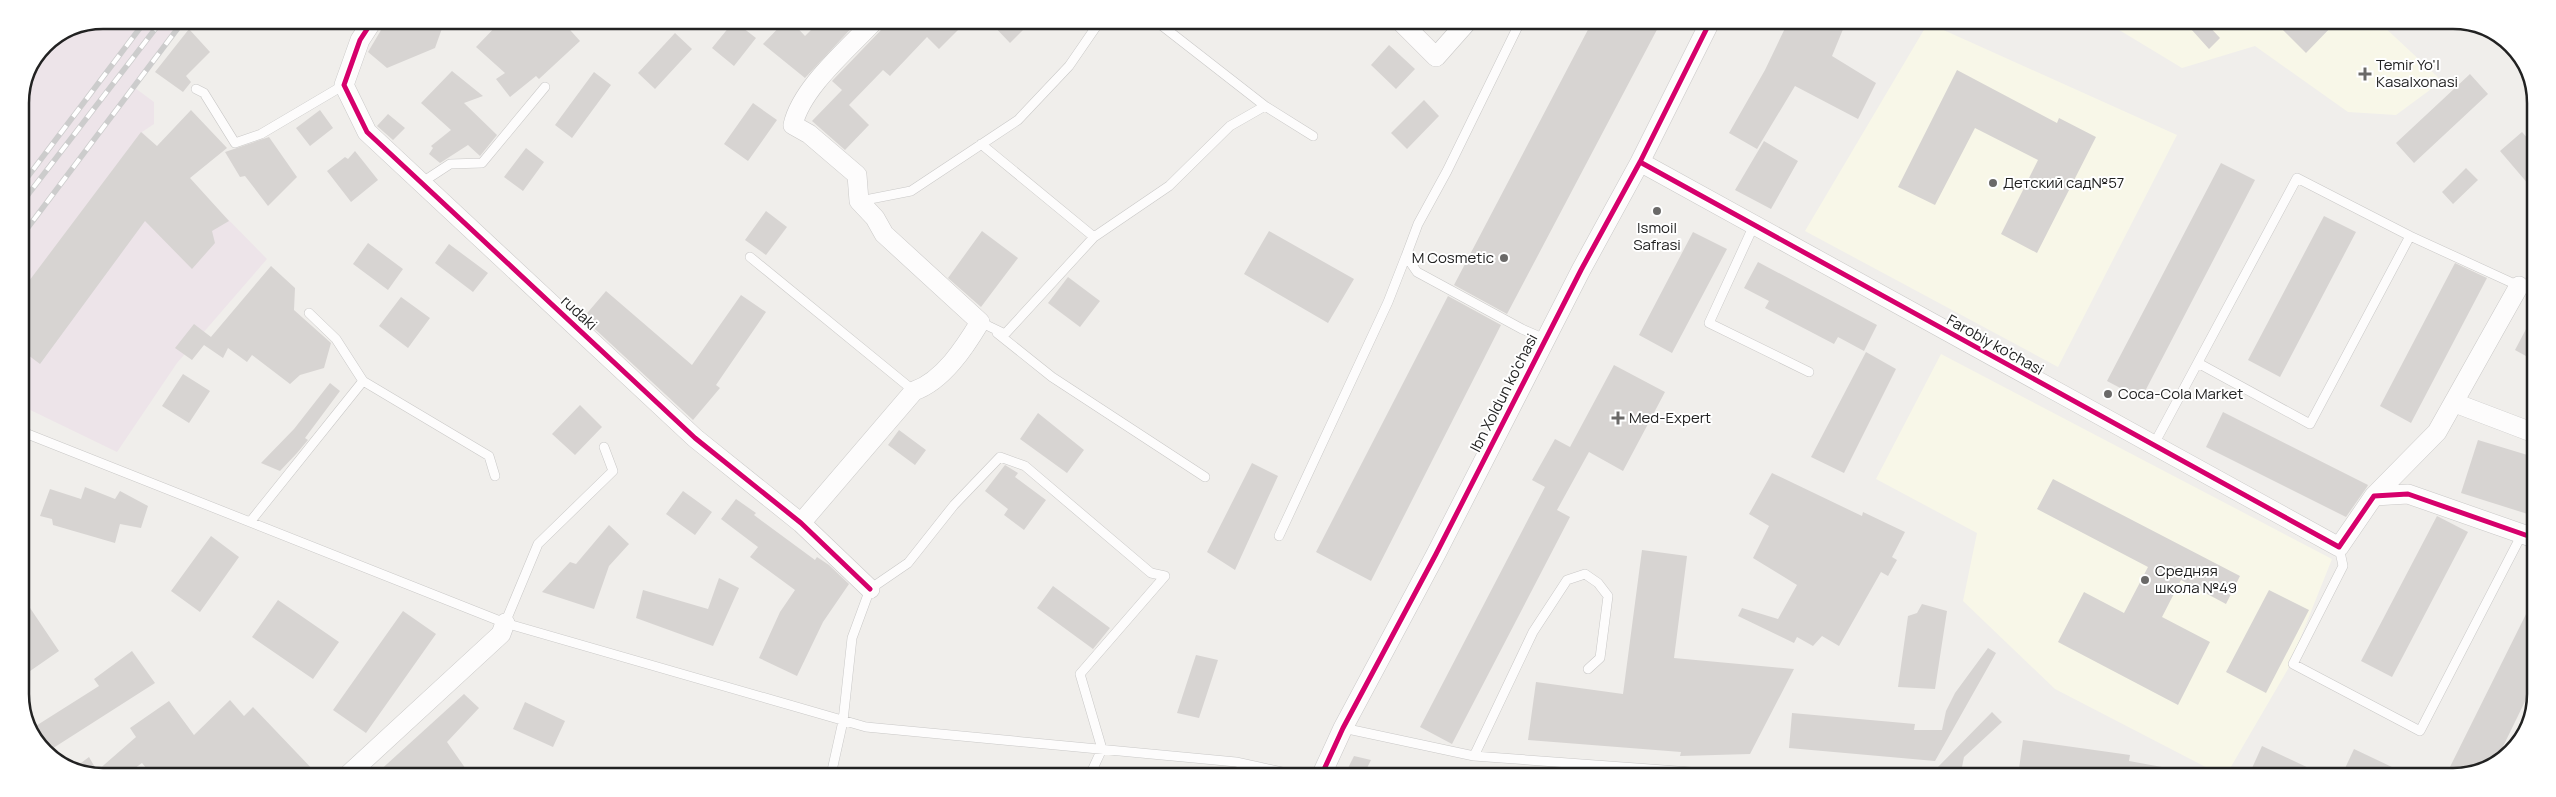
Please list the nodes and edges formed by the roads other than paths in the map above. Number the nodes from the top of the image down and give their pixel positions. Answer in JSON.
{"nodes":[{"id":1,"x":367,"y":29,"type":"edge"},
{"id":2,"x":867,"y":29,"type":"edge"},
{"id":3,"x":1094,"y":29,"type":"edge"},
{"id":4,"x":1166,"y":29,"type":"edge"},
{"id":5,"x":1409,"y":29,"type":"edge"},
{"id":6,"x":1462,"y":29,"type":"edge"},
{"id":7,"x":1517,"y":29,"type":"edge"},
{"id":8,"x":1706,"y":29,"type":"edge"},
{"id":9,"x":344,"y":85,"type":"junction"},
{"id":10,"x":545,"y":87,"type":"dead end"},
{"id":11,"x":196,"y":89,"type":"dead end"},
{"id":12,"x":1265,"y":106,"type":"junction"},
{"id":13,"x":1313,"y":136,"type":"dead end"},
{"id":14,"x":981,"y":144,"type":"junction"},
{"id":15,"x":1640,"y":162,"type":"junction"},
{"id":16,"x":421,"y":183,"type":"junction"},
{"id":17,"x":860,"y":201,"type":"junction"},
{"id":18,"x":1754,"y":225,"type":"junction"},
{"id":19,"x":2410,"y":236,"type":"junction"},
{"id":20,"x":1094,"y":237,"type":"junction"},
{"id":21,"x":1406,"y":256,"type":"junction"},
{"id":22,"x":750,"y":257,"type":"dead end"},
{"id":23,"x":2519,"y":286,"type":"joint"},
{"id":24,"x":309,"y":313,"type":"dead end"},
{"id":25,"x":980,"y":322,"type":"junction"},
{"id":26,"x":1545,"y":340,"type":"junction"},
{"id":27,"x":2198,"y":363,"type":"junction"},
{"id":28,"x":1809,"y":372,"type":"dead end"},
{"id":29,"x":363,"y":381,"type":"junction"},
{"id":30,"x":914,"y":391,"type":"junction"},
{"id":31,"x":2454,"y":404,"type":"junction"},
{"id":32,"x":2527,"y":430,"type":"edge"},
{"id":33,"x":29,"y":434,"type":"edge"},
{"id":34,"x":2153,"y":446,"type":"junction"},
{"id":35,"x":604,"y":447,"type":"dead end"},
{"id":36,"x":495,"y":476,"type":"dead end"},
{"id":37,"x":1205,"y":477,"type":"dead end"},
{"id":38,"x":2374,"y":496,"type":"junction"},
{"id":39,"x":250,"y":522,"type":"junction"},
{"id":40,"x":802,"y":523,"type":"junction"},
{"id":41,"x":1280,"y":536,"type":"dead end"},
{"id":42,"x":2527,"y":536,"type":"edge"},
{"id":43,"x":2527,"y":538,"type":"edge"},
{"id":44,"x":2339,"y":548,"type":"junction"},
{"id":45,"x":870,"y":589,"type":"junction"},
{"id":46,"x":505,"y":623,"type":"junction"},
{"id":47,"x":1588,"y":668,"type":"dead end"},
{"id":48,"x":843,"y":720,"type":"junction"},
{"id":49,"x":1343,"y":728,"type":"junction"},
{"id":50,"x":1102,"y":750,"type":"junction"},
{"id":51,"x":1474,"y":756,"type":"junction"},
{"id":52,"x":358,"y":768,"type":"edge"},
{"id":53,"x":833,"y":768,"type":"edge"},
{"id":54,"x":1093,"y":768,"type":"edge"},
{"id":55,"x":1264,"y":768,"type":"edge"},
{"id":56,"x":1325,"y":768,"type":"edge"},
{"id":57,"x":1619,"y":768,"type":"edge"}],
"edges":[{"from":1,"to":9,"type":"street"},
{"from":2,"to":17,"type":"street"},
{"from":3,"to":14,"type":"lane"},
{"from":4,"to":12,"type":"lane"},
{"from":5,"to":6,"type":"street"},
{"from":7,"to":21,"type":"lane"},
{"from":8,"to":15,"type":"street","name":"Ibn Xoldun ko'chasi"},
{"from":9,"to":11,"type":"lane"},
{"from":9,"to":16,"type":"street","name":"rudaki"},
{"from":10,"to":16,"type":"lane"},
{"from":12,"to":13,"type":"lane"},
{"from":12,"to":20,"type":"lane"},
{"from":14,"to":17,"type":"lane"},
{"from":14,"to":20,"type":"lane"},
{"from":15,"to":18,"type":"street","name":"Farobiy ko'chasi"},
{"from":15,"to":26,"type":"street","name":"Ibn Xoldun ko'chasi"},
{"from":16,"to":40,"type":"street","name":"rudaki"},
{"from":17,"to":25,"type":"street"},
{"from":18,"to":28,"type":"lane"},
{"from":18,"to":34,"type":"street","name":"Farobiy ko'chasi"},
{"from":19,"to":23,"type":"lane"},
{"from":19,"to":27,"type":"lane"},
{"from":19,"to":27,"type":"lane"},
{"from":20,"to":25,"type":"lane"},
{"from":21,"to":26,"type":"lane"},
{"from":21,"to":41,"type":"lane"},
{"from":22,"to":30,"type":"lane"},
{"from":23,"to":31,"type":"street"},
{"from":24,"to":29,"type":"lane"},
{"from":25,"to":30,"type":"street"},
{"from":25,"to":37,"type":"lane"},
{"from":26,"to":49,"type":"street","name":"Ibn Xoldun ko'chasi"},
{"from":27,"to":34,"type":"lane"},
{"from":29,"to":36,"type":"lane"},
{"from":29,"to":39,"type":"lane"},
{"from":30,"to":40,"type":"street"},
{"from":31,"to":32,"type":"street"},
{"from":31,"to":38,"type":"street"},
{"from":33,"to":39,"type":"lane"},
{"from":34,"to":44,"type":"street","name":"Farobiy ko'chasi"},
{"from":35,"to":46,"type":"lane"},
{"from":38,"to":42,"type":"street"},
{"from":38,"to":44,"type":"street"},
{"from":39,"to":46,"type":"lane"},
{"from":40,"to":45,"type":"street","name":"rudaki"},
{"from":43,"to":44,"type":"lane"},
{"from":45,"to":48,"type":"lane"},
{"from":45,"to":50,"type":"lane"},
{"from":46,"to":48,"type":"lane"},
{"from":46,"to":52,"type":"street"},
{"from":47,"to":51,"type":"lane"},
{"from":48,"to":50,"type":"lane"},
{"from":48,"to":53,"type":"lane"},
{"from":49,"to":51,"type":"lane"},
{"from":49,"to":56,"type":"street","name":"Ibn Xoldun ko'chasi"},
{"from":50,"to":54,"type":"lane"},
{"from":50,"to":55,"type":"lane"},
{"from":51,"to":57,"type":"lane"}]}
